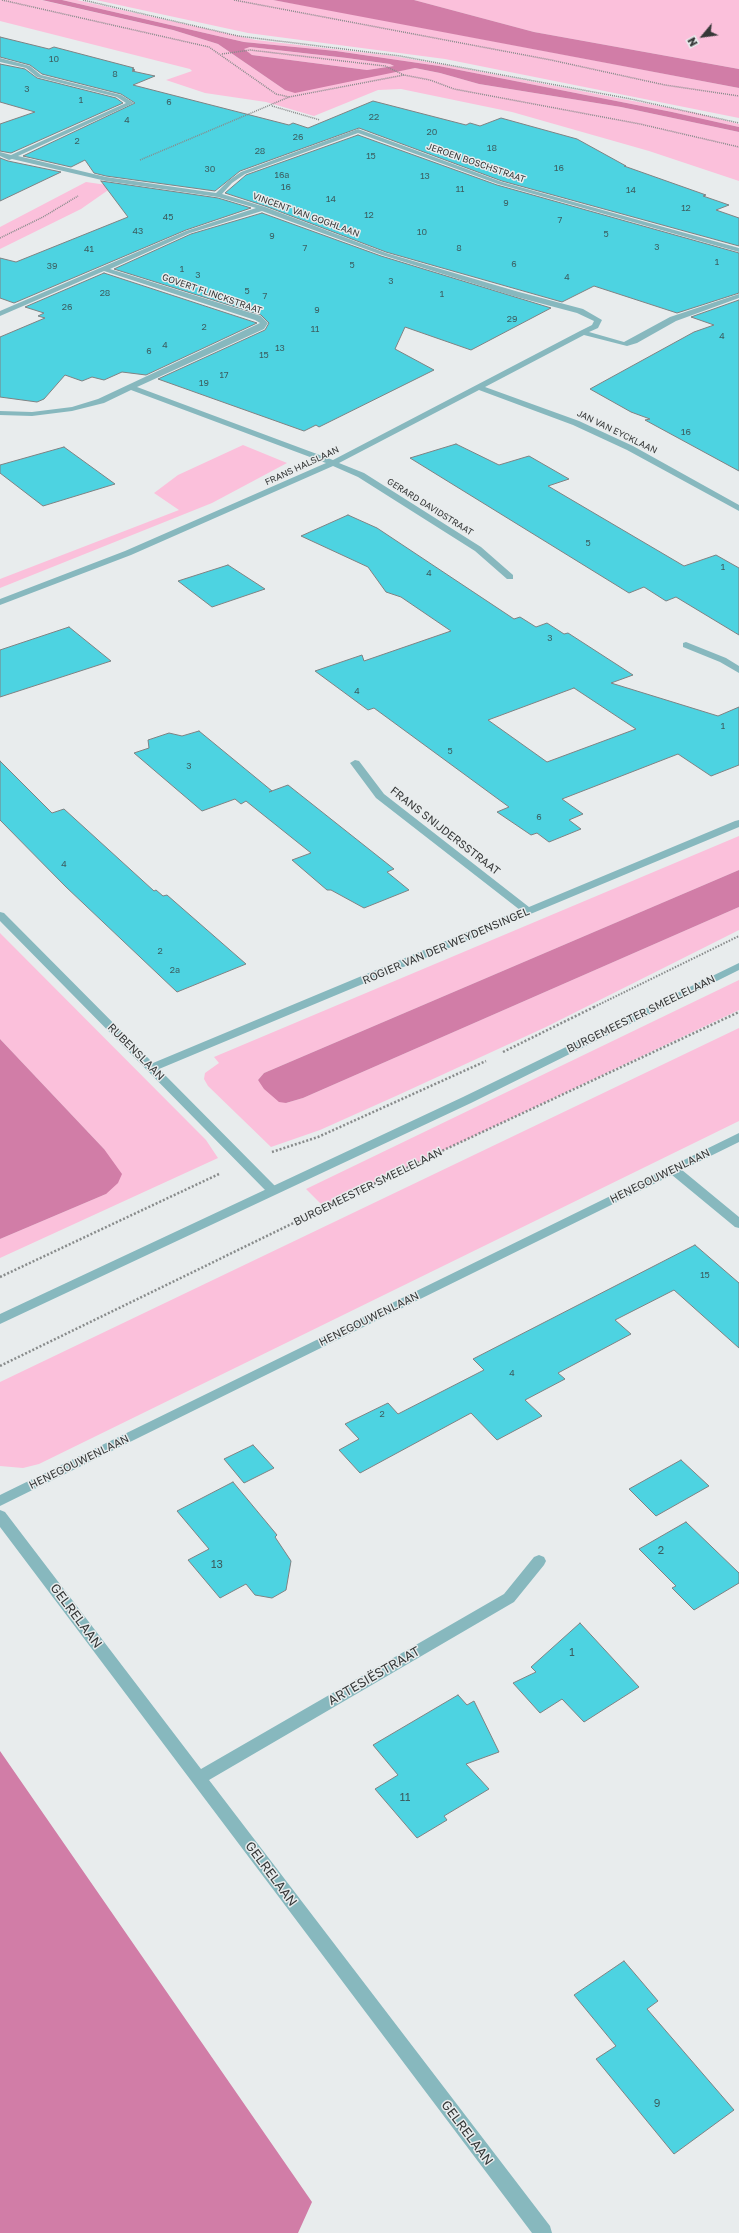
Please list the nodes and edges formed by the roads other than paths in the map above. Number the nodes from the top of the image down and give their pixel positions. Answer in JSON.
{"nodes":[{"id":1,"x":0,"y":60,"type":"edge"},
{"id":2,"x":0,"y":154,"type":"edge"},
{"id":3,"x":11,"y":157,"type":"junction"},
{"id":4,"x":0,"y":161,"type":"edge"},
{"id":5,"x":218,"y":195,"type":"junction"},
{"id":6,"x":263,"y":208,"type":"junction"},
{"id":7,"x":739,"y":250,"type":"edge"},
{"id":8,"x":104,"y":269,"type":"junction"},
{"id":9,"x":739,"y":296,"type":"edge"},
{"id":10,"x":0,"y":314,"type":"edge"},
{"id":11,"x":598,"y":320,"type":"joint"},
{"id":12,"x":583,"y":332,"type":"junction"},
{"id":13,"x":132,"y":388,"type":"junction"},
{"id":14,"x":480,"y":388,"type":"junction"},
{"id":15,"x":0,"y":413,"type":"edge"},
{"id":16,"x":334,"y":463,"type":"junction"},
{"id":17,"x":739,"y":508,"type":"edge"},
{"id":18,"x":510,"y":577,"type":"dead end"},
{"id":19,"x":0,"y":602,"type":"edge"},
{"id":20,"x":686,"y":645,"type":"dead end"},
{"id":21,"x":739,"y":670,"type":"edge"},
{"id":22,"x":355,"y":763,"type":"dead end"},
{"id":23,"x":739,"y":823,"type":"edge"},
{"id":24,"x":528,"y":911,"type":"junction"},
{"id":25,"x":0,"y":915,"type":"edge"},
{"id":26,"x":739,"y":966,"type":"edge"},
{"id":27,"x":152,"y":1068,"type":"junction"},
{"id":28,"x":739,"y":1137,"type":"edge"},
{"id":29,"x":673,"y":1169,"type":"junction"},
{"id":30,"x":272,"y":1190,"type":"junction"},
{"id":31,"x":739,"y":1224,"type":"edge"},
{"id":32,"x":0,"y":1319,"type":"edge"},
{"id":33,"x":0,"y":1501,"type":"edge"},
{"id":34,"x":0,"y":1516,"type":"edge"},
{"id":35,"x":539,"y":1561,"type":"dead end"},
{"id":36,"x":198,"y":1778,"type":"junction"},
{"id":37,"x":543,"y":2233,"type":"edge"}],
"edges":[{"from":1,"to":3,"type":"street"},
{"from":2,"to":3,"type":"street","name":"VINCENT VAN GOGHLAAN"},
{"from":3,"to":4,"type":"street"},
{"from":3,"to":5,"type":"street","name":"VINCENT VAN GOGHLAAN"},
{"from":5,"to":6,"type":"street","name":"VINCENT VAN GOGHLAAN"},
{"from":5,"to":7,"type":"street","name":"JEROEN BOSCHSTRAAT"},
{"from":6,"to":8,"type":"street"},
{"from":6,"to":11,"type":"street","name":"VINCENT VAN GOGHLAAN"},
{"from":8,"to":10,"type":"street"},
{"from":8,"to":13,"type":"street","name":"GOVERT FLINCKSTRAAT"},
{"from":9,"to":12,"type":"street"},
{"from":11,"to":12,"type":"street","name":"FRANS HALSLAAN"},
{"from":12,"to":14,"type":"street","name":"FRANS HALSLAAN"},
{"from":13,"to":15,"type":"street","name":"GOVERT FLINCKSTRAAT"},
{"from":13,"to":16,"type":"street"},
{"from":14,"to":16,"type":"street","name":"FRANS HALSLAAN"},
{"from":14,"to":17,"type":"street","name":"JAN VAN EYCKLAAN"},
{"from":16,"to":18,"type":"street","name":"GERARD DAVIDSTRAAT"},
{"from":16,"to":19,"type":"street","name":"FRANS HALSLAAN"},
{"from":20,"to":21,"type":"street"},
{"from":22,"to":24,"type":"street","name":"FRANS SNIJDERSSTRAAT"},
{"from":23,"to":24,"type":"street","name":"ROGIER VAN DER WEYDENSINGEL"},
{"from":24,"to":27,"type":"street","name":"ROGIER VAN DER WEYDENSINGEL"},
{"from":25,"to":27,"type":"street","name":"RUBENSLAAN"},
{"from":26,"to":30,"type":"street","name":"BURGEMEESTER SMEELELAAN"},
{"from":27,"to":30,"type":"street","name":"RUBENSLAAN"},
{"from":28,"to":29,"type":"street","name":"HENEGOUWENLAAN"},
{"from":29,"to":31,"type":"street"},
{"from":29,"to":33,"type":"street","name":"HENEGOUWENLAAN"},
{"from":30,"to":32,"type":"street","name":"BURGEMEESTER SMEELELAAN"},
{"from":34,"to":36,"type":"street","name":"GELRELAAN"},
{"from":35,"to":36,"type":"street","name":"ARTESIËSTRAAT"},
{"from":36,"to":37,"type":"street","name":"GELRELAAN"}]}
